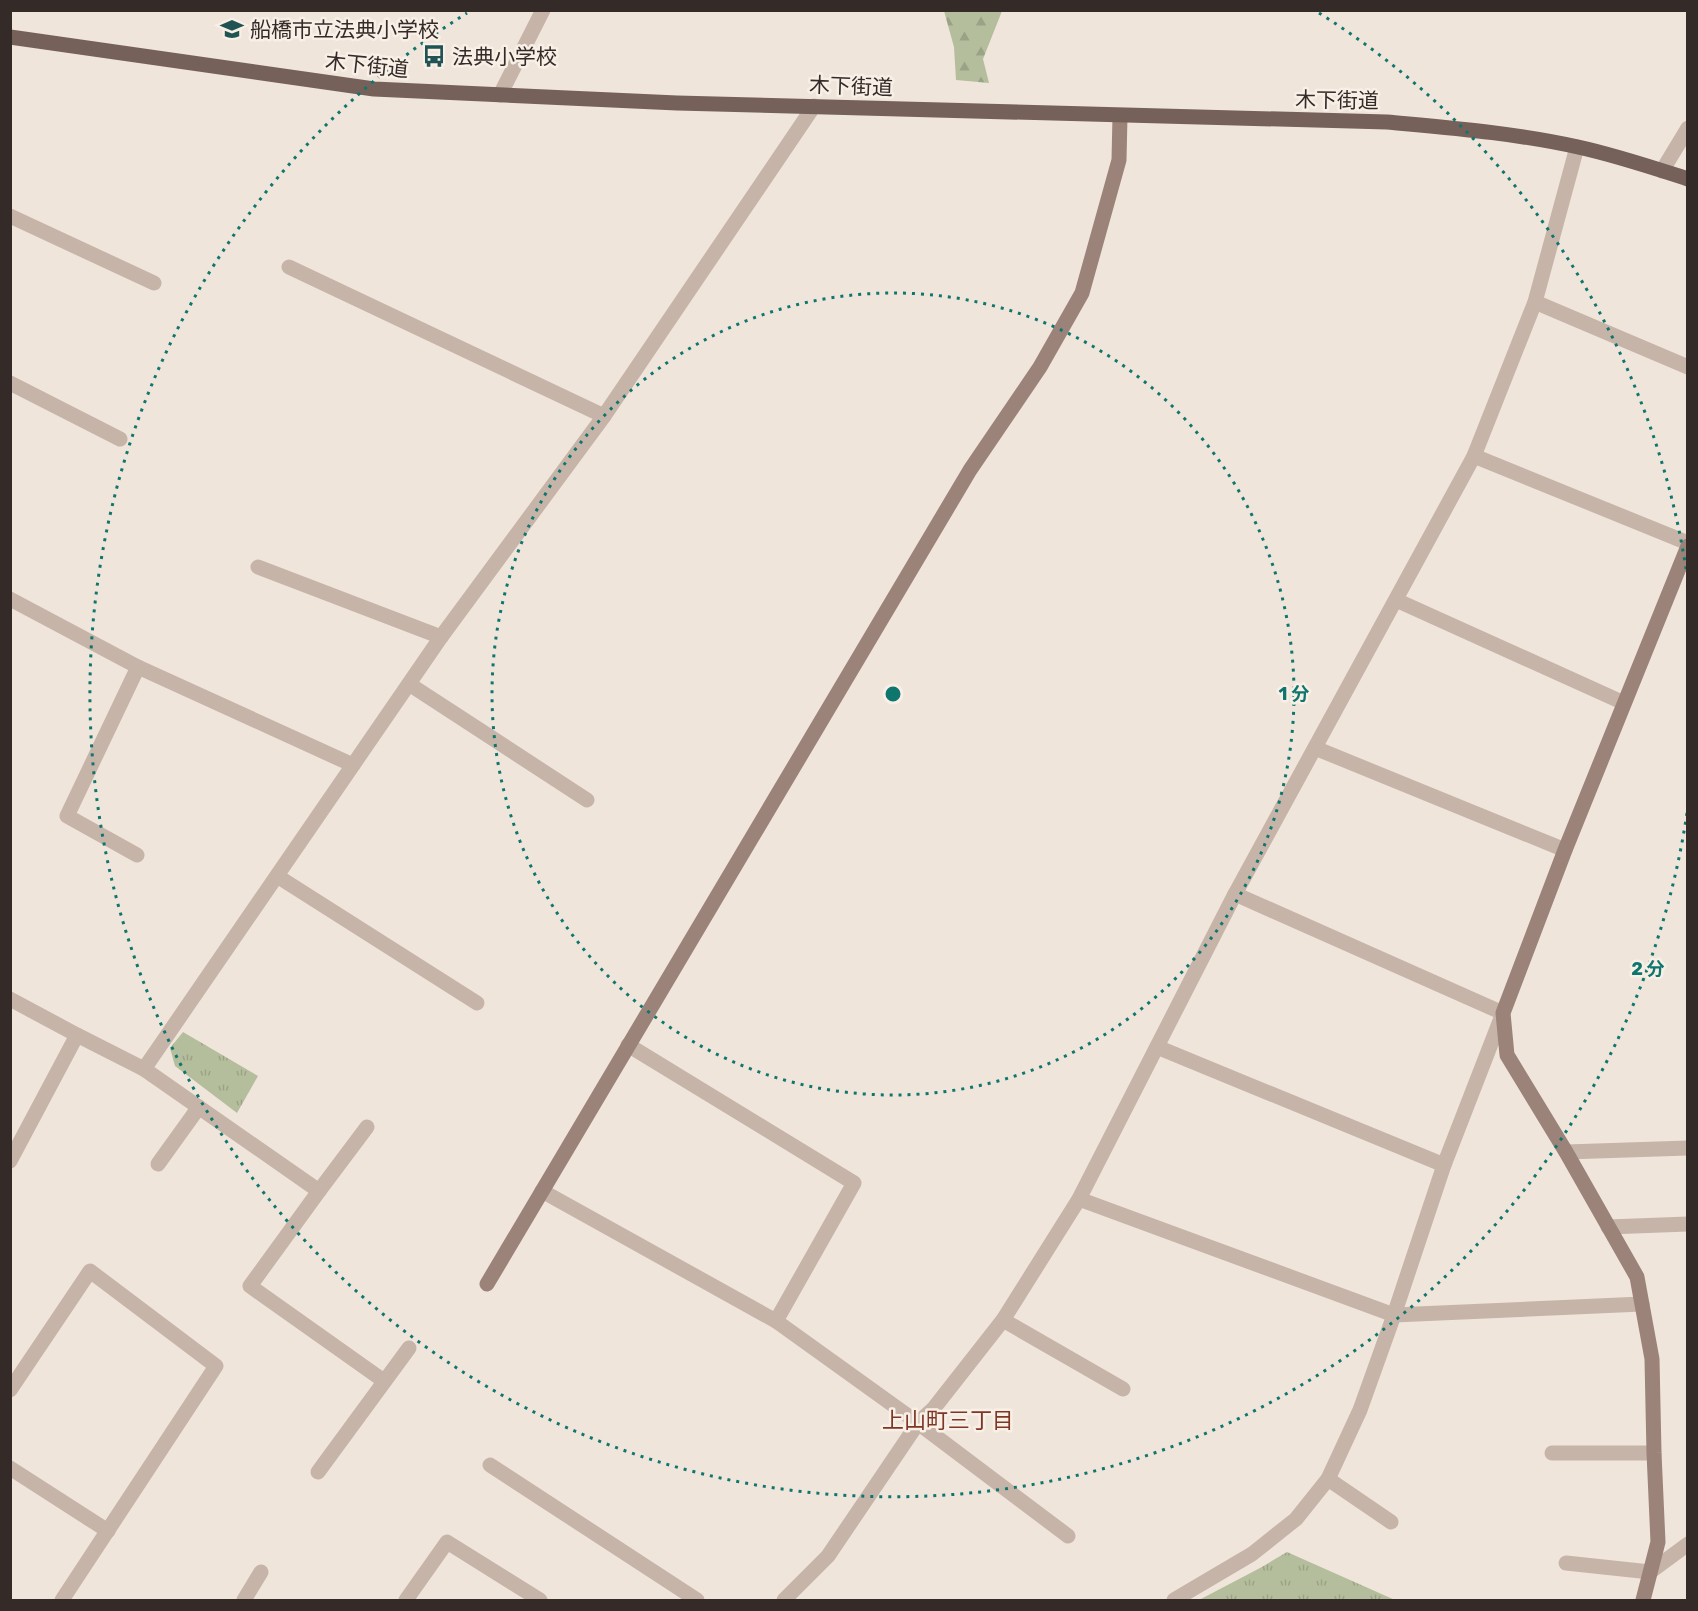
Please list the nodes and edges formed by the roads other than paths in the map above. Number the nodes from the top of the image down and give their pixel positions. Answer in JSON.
{"nodes":[{"id":1,"x":543,"y":10,"type":"edge"},
{"id":2,"x":10,"y":37,"type":"edge"},
{"id":3,"x":500,"y":95,"type":"junction"},
{"id":4,"x":814,"y":106,"type":"junction"},
{"id":5,"x":1120,"y":116,"type":"junction"},
{"id":6,"x":1688,"y":128,"type":"edge"},
{"id":7,"x":1577,"y":147,"type":"junction"},
{"id":8,"x":1662,"y":171,"type":"junction"},
{"id":9,"x":1688,"y":179,"type":"edge"},
{"id":10,"x":10,"y":216,"type":"edge"},
{"id":11,"x":289,"y":267,"type":"dead end"},
{"id":12,"x":154,"y":283,"type":"dead end"},
{"id":13,"x":1535,"y":302,"type":"junction"},
{"id":14,"x":1688,"y":368,"type":"edge"},
{"id":15,"x":10,"y":383,"type":"edge"},
{"id":16,"x":604,"y":416,"type":"junction"},
{"id":17,"x":120,"y":439,"type":"dead end"},
{"id":18,"x":1474,"y":456,"type":"junction"},
{"id":19,"x":1688,"y":545,"type":"edge"},
{"id":20,"x":258,"y":567,"type":"dead end"},
{"id":21,"x":10,"y":599,"type":"edge"},
{"id":22,"x":1396,"y":600,"type":"junction"},
{"id":23,"x":441,"y":637,"type":"junction"},
{"id":24,"x":138,"y":667,"type":"junction"},
{"id":25,"x":409,"y":684,"type":"junction"},
{"id":26,"x":1624,"y":703,"type":"junction"},
{"id":27,"x":1315,"y":748,"type":"junction"},
{"id":28,"x":353,"y":765,"type":"junction"},
{"id":29,"x":587,"y":800,"type":"dead end"},
{"id":30,"x":1565,"y":850,"type":"junction"},
{"id":31,"x":137,"y":855,"type":"dead end"},
{"id":32,"x":277,"y":876,"type":"junction"},
{"id":33,"x":1235,"y":894,"type":"junction"},
{"id":34,"x":10,"y":999,"type":"edge"},
{"id":35,"x":477,"y":1003,"type":"dead end"},
{"id":36,"x":1503,"y":1013,"type":"junction"},
{"id":37,"x":77,"y":1035,"type":"junction"},
{"id":38,"x":628,"y":1045,"type":"junction"},
{"id":39,"x":1156,"y":1047,"type":"junction"},
{"id":40,"x":144,"y":1069,"type":"junction"},
{"id":41,"x":199,"y":1107,"type":"junction"},
{"id":42,"x":367,"y":1126,"type":"dead end"},
{"id":43,"x":1688,"y":1148,"type":"edge"},
{"id":44,"x":1566,"y":1152,"type":"junction"},
{"id":45,"x":10,"y":1161,"type":"edge"},
{"id":46,"x":158,"y":1164,"type":"dead end"},
{"id":47,"x":1444,"y":1165,"type":"junction"},
{"id":48,"x":319,"y":1191,"type":"junction"},
{"id":49,"x":542,"y":1191,"type":"junction"},
{"id":50,"x":1079,"y":1199,"type":"junction"},
{"id":51,"x":1688,"y":1224,"type":"edge"},
{"id":52,"x":1608,"y":1227,"type":"junction"},
{"id":53,"x":487,"y":1284,"type":"dead end"},
{"id":54,"x":1642,"y":1304,"type":"junction"},
{"id":55,"x":1394,"y":1315,"type":"junction"},
{"id":56,"x":1003,"y":1320,"type":"junction"},
{"id":57,"x":776,"y":1321,"type":"junction"},
{"id":58,"x":409,"y":1348,"type":"dead end"},
{"id":59,"x":384,"y":1381,"type":"junction"},
{"id":60,"x":1123,"y":1389,"type":"dead end"},
{"id":61,"x":10,"y":1390,"type":"edge"},
{"id":62,"x":918,"y":1423,"type":"junction"},
{"id":63,"x":1552,"y":1453,"type":"dead end"},
{"id":64,"x":1654,"y":1453,"type":"junction"},
{"id":65,"x":490,"y":1466,"type":"dead end"},
{"id":66,"x":10,"y":1468,"type":"edge"},
{"id":67,"x":318,"y":1472,"type":"dead end"},
{"id":68,"x":1328,"y":1479,"type":"junction"},
{"id":69,"x":1391,"y":1522,"type":"dead end"},
{"id":70,"x":108,"y":1531,"type":"junction"},
{"id":71,"x":1068,"y":1536,"type":"dead end"},
{"id":72,"x":1688,"y":1544,"type":"edge"},
{"id":73,"x":1566,"y":1563,"type":"dead end"},
{"id":74,"x":261,"y":1572,"type":"dead end"},
{"id":75,"x":1650,"y":1572,"type":"junction"},
{"id":76,"x":62,"y":1600,"type":"edge"},
{"id":77,"x":244,"y":1600,"type":"edge"},
{"id":78,"x":406,"y":1600,"type":"edge"},
{"id":79,"x":540,"y":1600,"type":"edge"},
{"id":80,"x":697,"y":1600,"type":"edge"},
{"id":81,"x":784,"y":1600,"type":"edge"},
{"id":82,"x":1174,"y":1600,"type":"edge"},
{"id":83,"x":1643,"y":1600,"type":"edge"}],
"edges":[{"from":1,"to":3,"type":"street"},
{"from":2,"to":3,"type":"main road","name":"木下街道"},
{"from":3,"to":4,"type":"main road","name":"木下街道"},
{"from":4,"to":5,"type":"main road","name":"木下街道"},
{"from":4,"to":16,"type":"street"},
{"from":5,"to":7,"type":"main road","name":"木下街道"},
{"from":5,"to":38,"type":"street"},
{"from":6,"to":8,"type":"street"},
{"from":7,"to":8,"type":"main road","name":"木下街道"},
{"from":7,"to":13,"type":"street"},
{"from":8,"to":9,"type":"main road","name":"木下街道"},
{"from":10,"to":12,"type":"street"},
{"from":11,"to":16,"type":"street"},
{"from":13,"to":14,"type":"street"},
{"from":13,"to":18,"type":"street"},
{"from":15,"to":17,"type":"street"},
{"from":16,"to":23,"type":"street"},
{"from":18,"to":19,"type":"street"},
{"from":18,"to":22,"type":"street"},
{"from":19,"to":26,"type":"street"},
{"from":20,"to":23,"type":"street"},
{"from":21,"to":24,"type":"street"},
{"from":22,"to":26,"type":"street"},
{"from":22,"to":27,"type":"street"},
{"from":23,"to":25,"type":"street"},
{"from":24,"to":28,"type":"street"},
{"from":24,"to":31,"type":"street"},
{"from":25,"to":28,"type":"street"},
{"from":25,"to":29,"type":"street"},
{"from":26,"to":30,"type":"street"},
{"from":27,"to":30,"type":"street"},
{"from":27,"to":33,"type":"street"},
{"from":28,"to":32,"type":"street"},
{"from":30,"to":36,"type":"street"},
{"from":32,"to":35,"type":"street"},
{"from":32,"to":40,"type":"street"},
{"from":33,"to":36,"type":"street"},
{"from":33,"to":39,"type":"street"},
{"from":34,"to":37,"type":"street"},
{"from":36,"to":44,"type":"street"},
{"from":36,"to":47,"type":"street"},
{"from":37,"to":40,"type":"street"},
{"from":37,"to":45,"type":"street"},
{"from":38,"to":49,"type":"street"},
{"from":38,"to":57,"type":"street"},
{"from":39,"to":47,"type":"street"},
{"from":39,"to":50,"type":"street"},
{"from":40,"to":41,"type":"street"},
{"from":41,"to":46,"type":"street"},
{"from":41,"to":48,"type":"street"},
{"from":42,"to":48,"type":"street"},
{"from":43,"to":44,"type":"street"},
{"from":44,"to":52,"type":"street"},
{"from":47,"to":55,"type":"street"},
{"from":48,"to":59,"type":"street"},
{"from":49,"to":53,"type":"street"},
{"from":49,"to":57,"type":"street"},
{"from":50,"to":55,"type":"street"},
{"from":50,"to":56,"type":"street"},
{"from":51,"to":52,"type":"street"},
{"from":52,"to":54,"type":"street"},
{"from":54,"to":55,"type":"street"},
{"from":54,"to":64,"type":"street"},
{"from":55,"to":68,"type":"street"},
{"from":56,"to":60,"type":"street"},
{"from":56,"to":62,"type":"street"},
{"from":57,"to":62,"type":"street"},
{"from":58,"to":59,"type":"street"},
{"from":59,"to":67,"type":"street"},
{"from":61,"to":70,"type":"street"},
{"from":62,"to":71,"type":"street"},
{"from":62,"to":81,"type":"street"},
{"from":63,"to":64,"type":"street"},
{"from":64,"to":75,"type":"street"},
{"from":65,"to":80,"type":"street"},
{"from":66,"to":70,"type":"street"},
{"from":68,"to":69,"type":"street"},
{"from":68,"to":82,"type":"street"},
{"from":70,"to":76,"type":"street"},
{"from":72,"to":75,"type":"street"},
{"from":73,"to":75,"type":"street"},
{"from":74,"to":77,"type":"street"},
{"from":75,"to":83,"type":"street"},
{"from":78,"to":79,"type":"street"}]}
